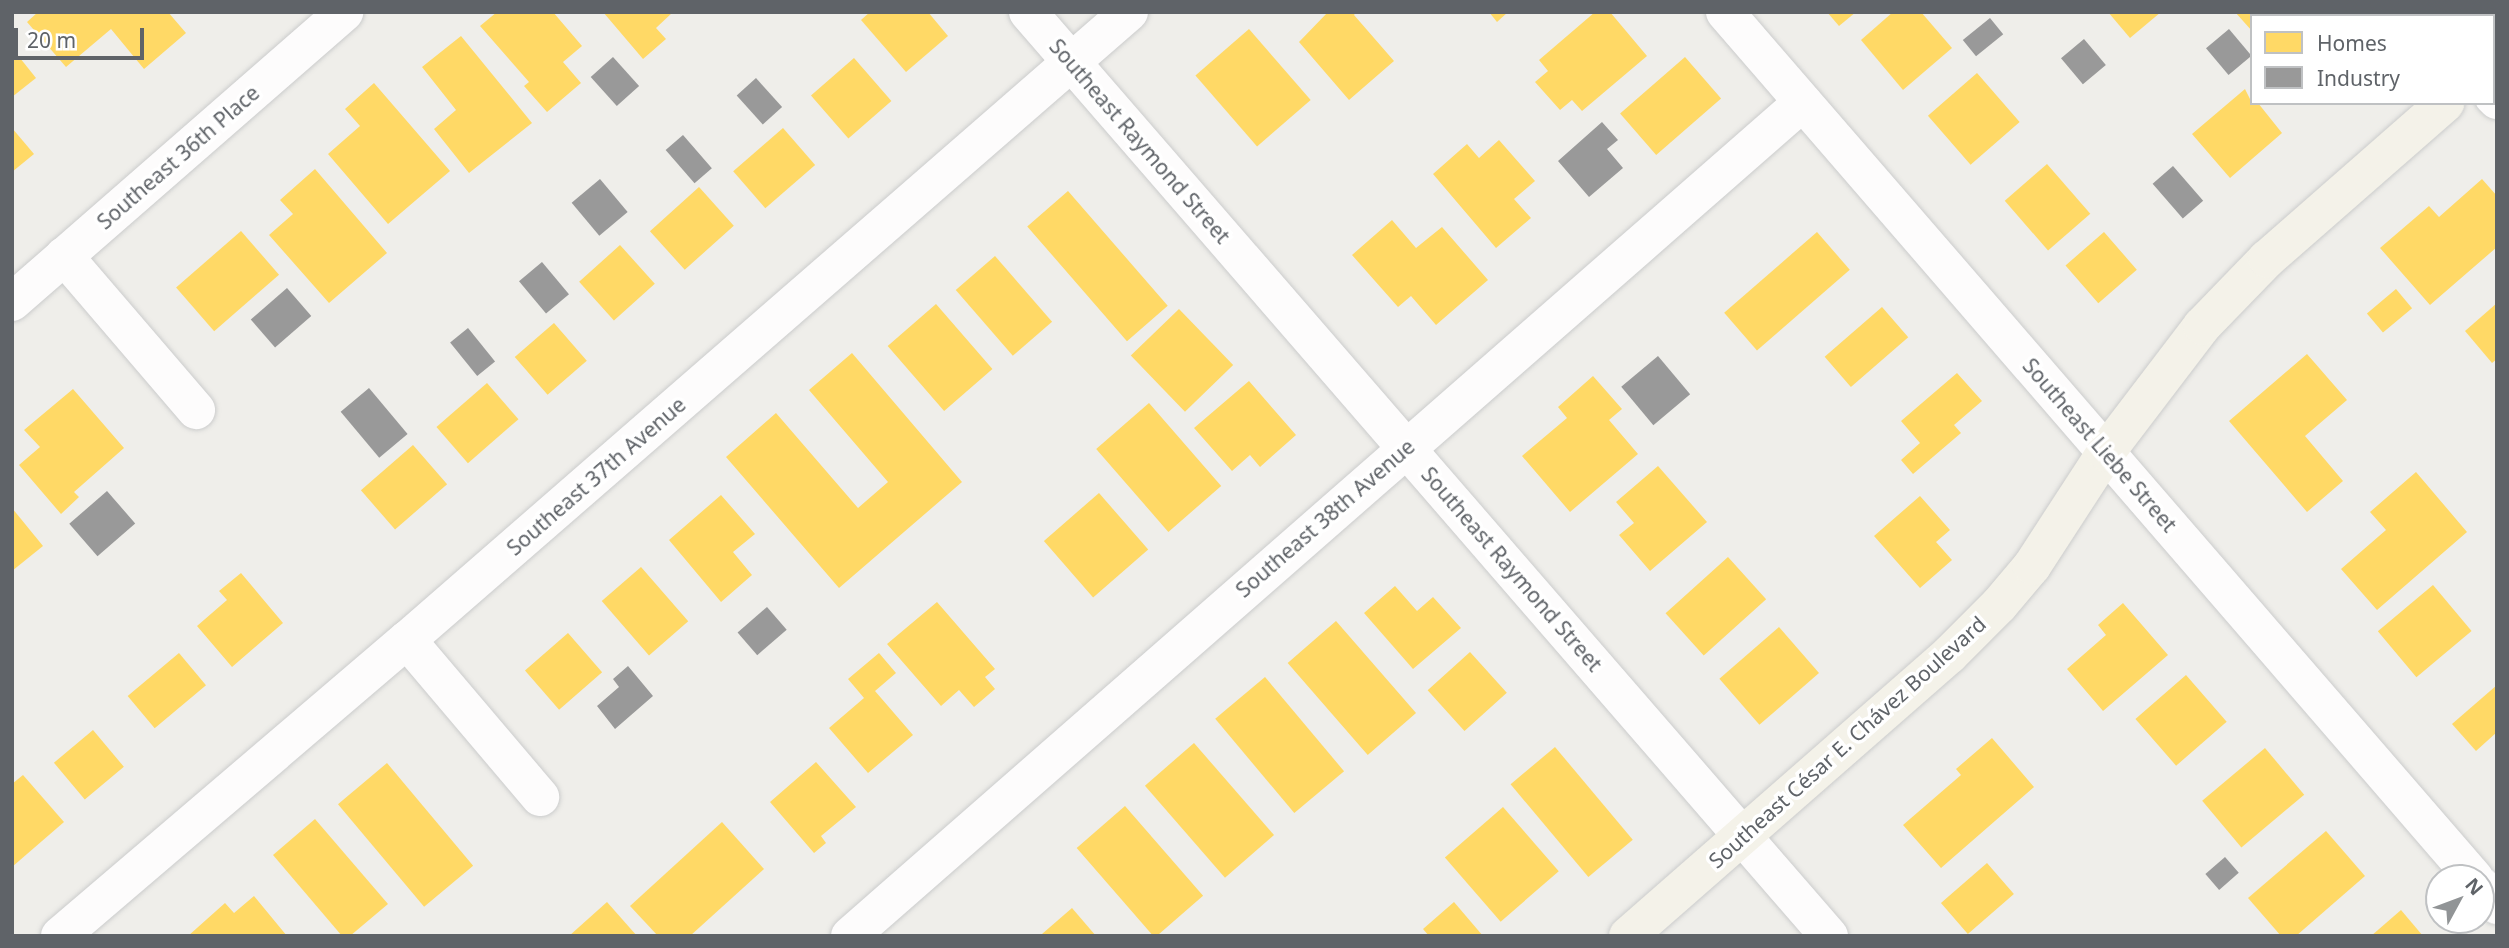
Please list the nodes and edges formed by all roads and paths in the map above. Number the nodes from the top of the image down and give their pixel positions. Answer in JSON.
{"nodes":[{"id":1,"x":344,"y":12,"type":"edge"},
{"id":2,"x":1028,"y":12,"type":"edge"},
{"id":3,"x":1129,"y":12,"type":"edge"},
{"id":4,"x":1725,"y":12,"type":"edge"},
{"id":5,"x":1072,"y":62,"type":"junction"},
{"id":6,"x":1803,"y":102,"type":"junction"},
{"id":7,"x":2443,"y":105,"type":"edge"},
{"id":8,"x":64,"y":257,"type":"junction"},
{"id":9,"x":12,"y":302,"type":"edge"},
{"id":10,"x":196,"y":410,"type":"dead end"},
{"id":11,"x":1406,"y":447,"type":"junction"},
{"id":12,"x":2106,"y":452,"type":"junction"},
{"id":13,"x":407,"y":640,"type":"junction"},
{"id":14,"x":540,"y":797,"type":"dead end"},
{"id":15,"x":1744,"y":836,"type":"junction"},
{"id":16,"x":2462,"y":864,"type":"edge"},
{"id":17,"x":60,"y":936,"type":"edge"},
{"id":18,"x":849,"y":936,"type":"edge"},
{"id":19,"x":1628,"y":936,"type":"edge"},
{"id":20,"x":1829,"y":936,"type":"edge"}],
"edges":[{"from":1,"to":8,"type":"street","name":"Southeast 36th Place"},
{"from":2,"to":5,"type":"street","name":"Southeast Raymond Street"},
{"from":3,"to":5,"type":"street","name":"Southeast 37th Avenue"},
{"from":4,"to":6,"type":"street","name":"Southeast Liebe Street"},
{"from":5,"to":11,"type":"street","name":"Southeast Raymond Street"},
{"from":5,"to":13,"type":"street","name":"Southeast 37th Avenue"},
{"from":6,"to":11,"type":"street","name":"Southeast 38th Avenue"},
{"from":6,"to":12,"type":"street","name":"Southeast Liebe Street"},
{"from":7,"to":12,"type":"main road","name":"Southeast César E. Chávez Boulevard"},
{"from":8,"to":9,"type":"street","name":"Southeast 36th Place"},
{"from":8,"to":10,"type":"street"},
{"from":11,"to":15,"type":"street","name":"Southeast Raymond Street"},
{"from":11,"to":18,"type":"street","name":"Southeast 38th Avenue"},
{"from":12,"to":15,"type":"main road","name":"Southeast César E. Chávez Boulevard"},
{"from":12,"to":16,"type":"street","name":"Southeast Liebe Street"},
{"from":13,"to":14,"type":"street"},
{"from":13,"to":17,"type":"street","name":"Southeast 37th Avenue"},
{"from":15,"to":19,"type":"main road","name":"Southeast César E. Chávez Boulevard"},
{"from":15,"to":20,"type":"street","name":"Southeast Raymond Street"}]}
